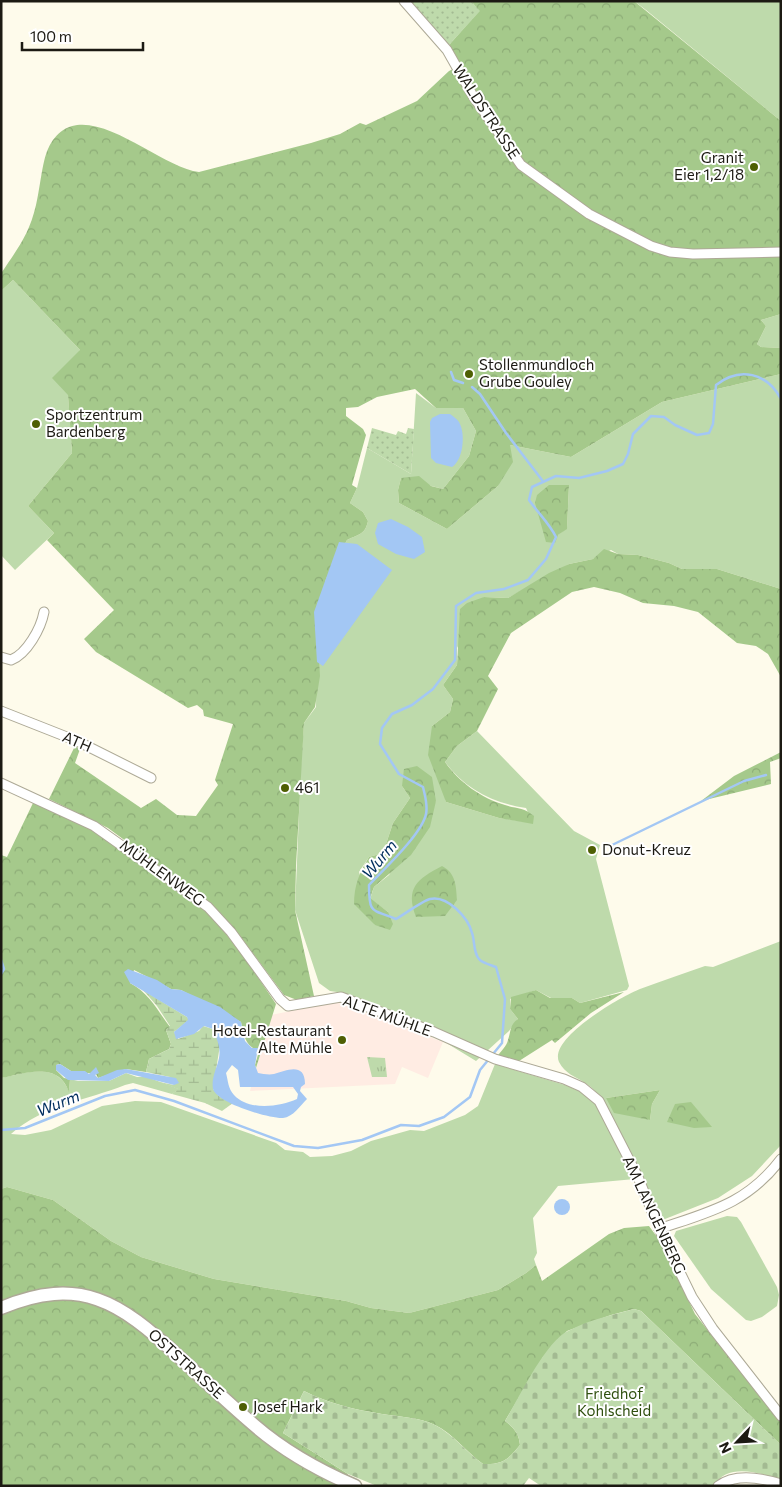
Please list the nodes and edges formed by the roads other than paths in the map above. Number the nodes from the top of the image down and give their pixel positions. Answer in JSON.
{"nodes":[{"id":1,"x":404,"y":1,"type":"edge"},
{"id":2,"x":781,"y":252,"type":"edge"},
{"id":3,"x":44,"y":612,"type":"dead end"},
{"id":4,"x":1,"y":657,"type":"edge"},
{"id":5,"x":1,"y":711,"type":"edge"},
{"id":6,"x":151,"y":778,"type":"dead end"},
{"id":7,"x":1,"y":783,"type":"edge"},
{"id":8,"x":288,"y":1006,"type":"joint"},
{"id":9,"x":495,"y":1060,"type":"joint"},
{"id":10,"x":781,"y":1159,"type":"edge"},
{"id":11,"x":660,"y":1230,"type":"junction"},
{"id":12,"x":1,"y":1308,"type":"edge"},
{"id":13,"x":781,"y":1416,"type":"edge"},
{"id":14,"x":723,"y":1484,"type":"edge"},
{"id":15,"x":781,"y":1484,"type":"edge"},
{"id":16,"x":355,"y":1486,"type":"edge"}],
"edges":[{"from":1,"to":2,"type":"street","name":"WALDSTRASSE"},
{"from":3,"to":4,"type":"street"},
{"from":5,"to":6,"type":"street","name":"ATH"},
{"from":7,"to":8,"type":"street","name":"MÜHLENWEG"},
{"from":8,"to":9,"type":"street","name":"ALTE MÜHLE"},
{"from":9,"to":11,"type":"street","name":"AM LANGENBERG"},
{"from":10,"to":11,"type":"street"},
{"from":11,"to":13,"type":"street","name":"AM LANGENBERG"},
{"from":12,"to":16,"type":"street","name":"OSTSTRASSE"},
{"from":14,"to":15,"type":"street"}]}
